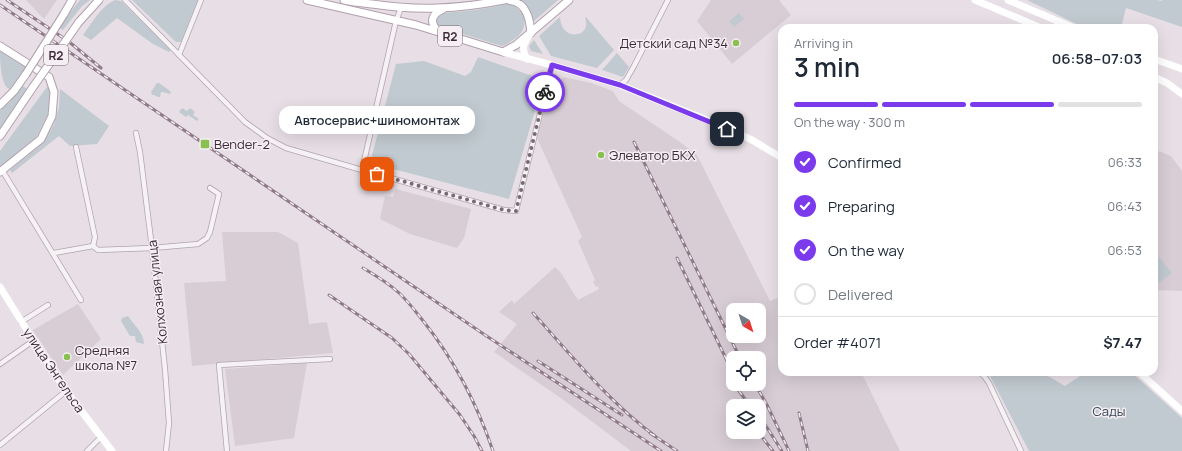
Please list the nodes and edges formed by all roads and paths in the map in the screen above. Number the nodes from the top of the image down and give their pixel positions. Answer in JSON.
{"nodes":[{"id":1,"x":72,"y":0,"type":"edge"},
{"id":2,"x":99,"y":0,"type":"edge"},
{"id":3,"x":125,"y":0,"type":"edge"},
{"id":4,"x":201,"y":0,"type":"edge"},
{"id":5,"x":307,"y":0,"type":"edge"},
{"id":6,"x":344,"y":0,"type":"edge"},
{"id":7,"x":504,"y":0,"type":"edge"},
{"id":8,"x":508,"y":0,"type":"edge"},
{"id":9,"x":569,"y":0,"type":"edge"},
{"id":10,"x":668,"y":0,"type":"edge"},
{"id":11,"x":975,"y":0,"type":"edge"},
{"id":12,"x":1008,"y":0,"type":"edge"},
{"id":13,"x":401,"y":8,"type":"junction"},
{"id":14,"x":443,"y":9,"type":"junction"},
{"id":15,"x":396,"y":21,"type":"junction"},
{"id":16,"x":1032,"y":24,"type":"edge"},
{"id":17,"x":1065,"y":24,"type":"edge"},
{"id":18,"x":530,"y":33,"type":"junction"},
{"id":19,"x":442,"y":34,"type":"junction"},
{"id":20,"x":0,"y":46,"type":"edge"},
{"id":21,"x":503,"y":52,"type":"junction"},
{"id":22,"x":179,"y":55,"type":"junction"},
{"id":23,"x":528,"y":59,"type":"junction"},
{"id":24,"x":1158,"y":60,"type":"edge"},
{"id":25,"x":552,"y":65,"type":"junction"},
{"id":26,"x":1182,"y":69,"type":"edge"},
{"id":27,"x":1158,"y":79,"type":"edge"},
{"id":28,"x":620,"y":85,"type":"junction"},
{"id":29,"x":1182,"y":94,"type":"edge"},
{"id":30,"x":0,"y":105,"type":"edge"},
{"id":31,"x":136,"y":133,"type":"dead end"},
{"id":32,"x":0,"y":136,"type":"edge"},
{"id":33,"x":76,"y":148,"type":"dead end"},
{"id":34,"x":778,"y":156,"type":"edge"},
{"id":35,"x":362,"y":170,"type":"junction"},
{"id":36,"x":1,"y":171,"type":"edge"},
{"id":37,"x":210,"y":188,"type":"dead end"},
{"id":38,"x":93,"y":246,"type":"junction"},
{"id":39,"x":152,"y":248,"type":"junction"},
{"id":40,"x":54,"y":253,"type":"junction"},
{"id":41,"x":0,"y":287,"type":"edge"},
{"id":42,"x":81,"y":300,"type":"dead end"},
{"id":43,"x":48,"y":305,"type":"dead end"},
{"id":44,"x":21,"y":322,"type":"junction"},
{"id":45,"x":33,"y":341,"type":"junction"},
{"id":46,"x":330,"y":359,"type":"dead end"},
{"id":47,"x":0,"y":364,"type":"edge"},
{"id":48,"x":984,"y":376,"type":"edge"},
{"id":49,"x":1143,"y":376,"type":"edge"},
{"id":50,"x":66,"y":391,"type":"junction"},
{"id":51,"x":1182,"y":411,"type":"edge"},
{"id":52,"x":101,"y":437,"type":"junction"},
{"id":53,"x":0,"y":445,"type":"edge"},
{"id":54,"x":87,"y":451,"type":"edge"},
{"id":55,"x":112,"y":451,"type":"edge"},
{"id":56,"x":166,"y":451,"type":"edge"},
{"id":57,"x":227,"y":451,"type":"edge"},
{"id":58,"x":1022,"y":451,"type":"edge"}],
"edges":[{"from":1,"to":30,"type":"main road","number":"R2","bridge":true},
{"from":2,"to":32,"type":"main road","number":"R2","bridge":true},
{"from":3,"to":22,"type":"street"},
{"from":4,"to":22,"type":"street"},
{"from":5,"to":15,"type":"main road","number":"R2"},
{"from":6,"to":13,"type":"main road","number":"R2"},
{"from":7,"to":14,"type":"main road","number":"R2"},
{"from":8,"to":18,"type":"main road"},
{"from":9,"to":18,"type":"main road"},
{"from":10,"to":28,"type":"street"},
{"from":11,"to":16,"type":"main road"},
{"from":12,"to":17,"type":"main road"},
{"from":13,"to":14,"type":"main road","number":"R2"},
{"from":13,"to":15,"type":"street"},
{"from":14,"to":19,"type":"main road"},
{"from":15,"to":19,"type":"main road","number":"R2"},
{"from":15,"to":35,"type":"street"},
{"from":18,"to":21,"type":"main road"},
{"from":18,"to":23,"type":"main road"},
{"from":19,"to":21,"type":"main road","number":"R2"},
{"from":20,"to":36,"type":"main road"},
{"from":21,"to":23,"type":"main road"},
{"from":22,"to":35,"type":"street"},
{"from":23,"to":25,"type":"main road"},
{"from":24,"to":26,"type":"main road"},
{"from":25,"to":28,"type":"main road"},
{"from":25,"to":35,"type":"street"},
{"from":27,"to":29,"type":"main road"},
{"from":28,"to":34,"type":"main road"},
{"from":31,"to":39,"type":"street","name":"Колхозная улица"},
{"from":33,"to":38,"type":"street"},
{"from":36,"to":40,"type":"street"},
{"from":37,"to":39,"type":"street"},
{"from":38,"to":39,"type":"street"},
{"from":38,"to":40,"type":"street"},
{"from":39,"to":56,"type":"street","name":"Колхозная улица"},
{"from":40,"to":42,"type":"street"},
{"from":41,"to":44,"type":"main road","name":"улица Энгельса"},
{"from":43,"to":44,"type":"street"},
{"from":44,"to":45,"type":"main road","name":"улица Энгельса"},
{"from":45,"to":47,"type":"street"},
{"from":45,"to":50,"type":"main road","name":"улица Энгельса"},
{"from":46,"to":57,"type":"street"},
{"from":48,"to":58,"type":"street"},
{"from":49,"to":51,"type":"main road"},
{"from":50,"to":52,"type":"main road","name":"улица Энгельса"},
{"from":50,"to":53,"type":"street"},
{"from":52,"to":54,"type":"street"},
{"from":52,"to":55,"type":"main road","name":"улица Энгельса"}]}
